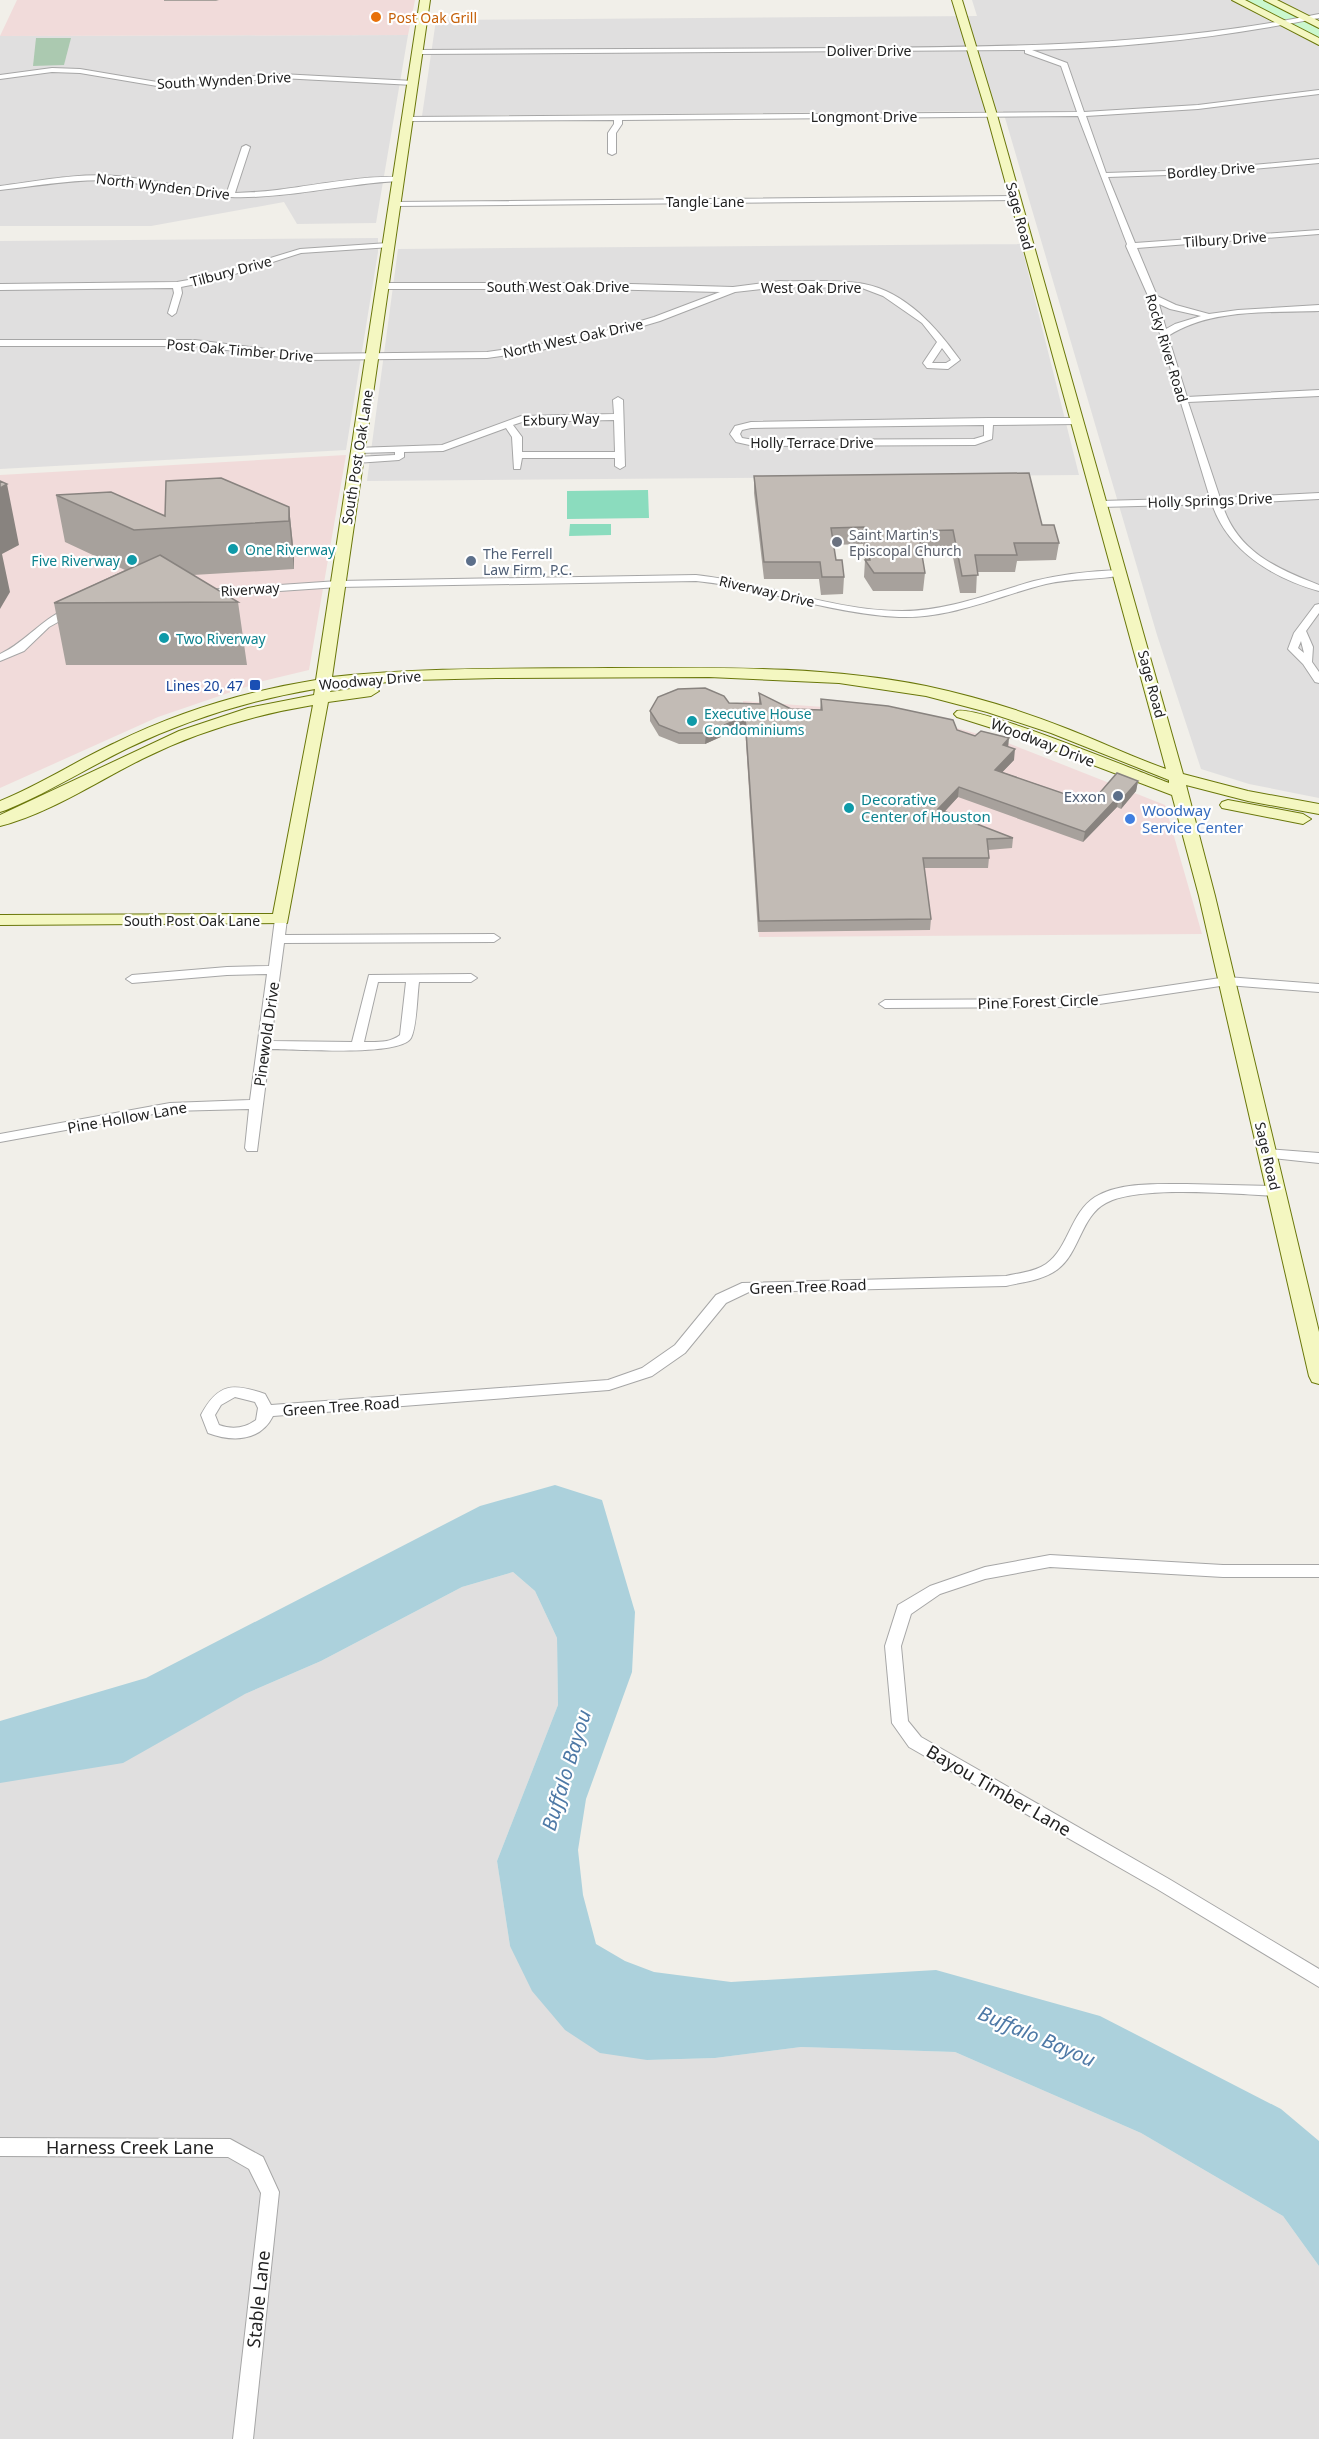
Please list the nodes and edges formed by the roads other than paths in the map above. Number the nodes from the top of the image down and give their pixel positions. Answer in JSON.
{"nodes":[{"id":1,"x":425,"y":0,"type":"edge"},
{"id":2,"x":957,"y":0,"type":"edge"},
{"id":3,"x":1238,"y":0,"type":"edge"},
{"id":4,"x":1269,"y":0,"type":"edge"},
{"id":5,"x":1319,"y":16,"type":"edge"},
{"id":6,"x":1306,"y":19,"type":"junction"},
{"id":7,"x":1282,"y":24,"type":"junction"},
{"id":8,"x":1319,"y":26,"type":"edge"},
{"id":9,"x":1319,"y":42,"type":"edge"},
{"id":10,"x":1094,"y":45,"type":"junction"},
{"id":11,"x":974,"y":49,"type":"junction"},
{"id":12,"x":1021,"y":49,"type":"junction"},
{"id":13,"x":417,"y":52,"type":"junction"},
{"id":14,"x":1076,"y":52,"type":"dead end"},
{"id":15,"x":0,"y":77,"type":"edge"},
{"id":16,"x":413,"y":83,"type":"junction"},
{"id":17,"x":1319,"y":92,"type":"edge"},
{"id":18,"x":1081,"y":114,"type":"junction"},
{"id":19,"x":992,"y":116,"type":"junction"},
{"id":20,"x":606,"y":118,"type":"junction"},
{"id":21,"x":618,"y":118,"type":"junction"},
{"id":22,"x":407,"y":119,"type":"junction"},
{"id":23,"x":612,"y":133,"type":"junction"},
{"id":24,"x":246,"y":147,"type":"dead end"},
{"id":25,"x":612,"y":153,"type":"dead end"},
{"id":26,"x":1319,"y":160,"type":"edge"},
{"id":27,"x":1103,"y":175,"type":"junction"},
{"id":28,"x":398,"y":179,"type":"junction"},
{"id":29,"x":0,"y":188,"type":"edge"},
{"id":30,"x":230,"y":195,"type":"junction"},
{"id":31,"x":1015,"y":198,"type":"junction"},
{"id":32,"x":395,"y":204,"type":"junction"},
{"id":33,"x":1319,"y":232,"type":"edge"},
{"id":34,"x":388,"y":245,"type":"junction"},
{"id":35,"x":1130,"y":246,"type":"junction"},
{"id":36,"x":177,"y":285,"type":"junction"},
{"id":37,"x":382,"y":286,"type":"junction"},
{"id":38,"x":0,"y":287,"type":"edge"},
{"id":39,"x":733,"y":290,"type":"junction"},
{"id":40,"x":1153,"y":298,"type":"junction"},
{"id":41,"x":1319,"y":308,"type":"edge"},
{"id":42,"x":172,"y":313,"type":"dead end"},
{"id":43,"x":1213,"y":316,"type":"junction"},
{"id":44,"x":1165,"y":334,"type":"junction"},
{"id":45,"x":942,"y":342,"type":"dead end"},
{"id":46,"x":0,"y":343,"type":"edge"},
{"id":47,"x":372,"y":356,"type":"junction"},
{"id":48,"x":1319,"y":393,"type":"edge"},
{"id":49,"x":618,"y":400,"type":"dead end"},
{"id":50,"x":1183,"y":400,"type":"junction"},
{"id":51,"x":618,"y":417,"type":"junction"},
{"id":52,"x":988,"y":421,"type":"junction"},
{"id":53,"x":1077,"y":421,"type":"junction"},
{"id":54,"x":507,"y":423,"type":"junction"},
{"id":55,"x":861,"y":424,"type":"junction"},
{"id":56,"x":865,"y":443,"type":"junction"},
{"id":57,"x":357,"y":455,"type":"junction"},
{"id":58,"x":518,"y":455,"type":"junction"},
{"id":59,"x":620,"y":455,"type":"junction"},
{"id":60,"x":620,"y":466,"type":"dead end"},
{"id":61,"x":517,"y":467,"type":"dead end"},
{"id":62,"x":1319,"y":496,"type":"edge"},
{"id":63,"x":1216,"y":501,"type":"junction"},
{"id":64,"x":1101,"y":504,"type":"junction"},
{"id":65,"x":1120,"y":573,"type":"junction"},
{"id":66,"x":338,"y":584,"type":"junction"},
{"id":67,"x":1319,"y":588,"type":"edge"},
{"id":68,"x":197,"y":593,"type":"edge"},
{"id":69,"x":86,"y":606,"type":"dead end"},
{"id":70,"x":1319,"y":607,"type":"edge"},
{"id":71,"x":1302,"y":633,"type":"junction"},
{"id":72,"x":0,"y":658,"type":"edge"},
{"id":73,"x":1307,"y":662,"type":"junction"},
{"id":74,"x":546,"y":679,"type":"junction"},
{"id":75,"x":764,"y":679,"type":"junction"},
{"id":76,"x":1319,"y":680,"type":"edge"},
{"id":77,"x":323,"y":683,"type":"junction"},
{"id":78,"x":1168,"y":747,"type":"junction"},
{"id":79,"x":1132,"y":761,"type":"junction"},
{"id":80,"x":78,"y":768,"type":"junction"},
{"id":81,"x":92,"y":778,"type":"junction"},
{"id":82,"x":1177,"y":785,"type":"junction"},
{"id":83,"x":0,"y":807,"type":"edge"},
{"id":84,"x":1319,"y":809,"type":"edge"},
{"id":85,"x":0,"y":821,"type":"edge"},
{"id":86,"x":1319,"y":822,"type":"edge"},
{"id":87,"x":281,"y":919,"type":"junction"},
{"id":88,"x":0,"y":920,"type":"edge"},
{"id":89,"x":278,"y":939,"type":"junction"},
{"id":90,"x":494,"y":939,"type":"dead end"},
{"id":91,"x":274,"y":970,"type":"junction"},
{"id":92,"x":413,"y":978,"type":"junction"},
{"id":93,"x":471,"y":978,"type":"dead end"},
{"id":94,"x":132,"y":979,"type":"dead end"},
{"id":95,"x":1227,"y":981,"type":"junction"},
{"id":96,"x":1319,"y":988,"type":"edge"},
{"id":97,"x":885,"y":1004,"type":"dead end"},
{"id":98,"x":265,"y":1045,"type":"junction"},
{"id":99,"x":357,"y":1046,"type":"junction"},
{"id":100,"x":256,"y":1104,"type":"junction"},
{"id":101,"x":0,"y":1138,"type":"edge"},
{"id":102,"x":252,"y":1148,"type":"dead end"},
{"id":103,"x":1267,"y":1154,"type":"junction"},
{"id":104,"x":1319,"y":1158,"type":"edge"},
{"id":105,"x":1276,"y":1191,"type":"junction"},
{"id":106,"x":1318,"y":1363,"type":"edge"},
{"id":107,"x":266,"y":1411,"type":"dead end"},
{"id":108,"x":1319,"y":1571,"type":"edge"},
{"id":109,"x":1319,"y":1979,"type":"edge"},
{"id":110,"x":0,"y":2147,"type":"edge"},
{"id":111,"x":256,"y":2163,"type":"joint"},
{"id":112,"x":243,"y":2439,"type":"edge"}],
"edges":[{"from":1,"to":13,"type":"main road","name":"South Post Oak Lane"},
{"from":2,"to":11,"type":"main road","name":"Sage Road"},
{"from":3,"to":7,"type":"main road"},
{"from":4,"to":6,"type":"main road"},
{"from":5,"to":6,"type":"street","name":"Doliver Drive"},
{"from":6,"to":7,"type":"street","name":"Doliver Drive"},
{"from":6,"to":8,"type":"main road"},
{"from":7,"to":9,"type":"main road"},
{"from":7,"to":10,"type":"street","name":"Doliver Drive"},
{"from":10,"to":12,"type":"street","name":"Doliver Drive"},
{"from":10,"to":14,"type":"street"},
{"from":11,"to":12,"type":"street","name":"Doliver Drive"},
{"from":11,"to":13,"type":"street","name":"Doliver Drive"},
{"from":11,"to":19,"type":"main road","name":"Sage Road"},
{"from":12,"to":18,"type":"street","name":"Rocky River Road"},
{"from":13,"to":16,"type":"main road","name":"South Post Oak Lane"},
{"from":15,"to":16,"type":"street","name":"South Wynden Drive"},
{"from":16,"to":22,"type":"main road","name":"South Post Oak Lane"},
{"from":17,"to":18,"type":"street","name":"Longmont Drive"},
{"from":18,"to":19,"type":"street","name":"Longmont Drive"},
{"from":18,"to":27,"type":"street","name":"Rocky River Road"},
{"from":19,"to":21,"type":"street","name":"Longmont Drive"},
{"from":19,"to":31,"type":"main road","name":"Sage Road"},
{"from":20,"to":21,"type":"street","name":"Longmont Drive"},
{"from":20,"to":22,"type":"street","name":"Longmont Drive"},
{"from":20,"to":23,"type":"street"},
{"from":21,"to":23,"type":"street"},
{"from":22,"to":28,"type":"main road","name":"South Post Oak Lane"},
{"from":23,"to":25,"type":"street"},
{"from":24,"to":30,"type":"street"},
{"from":26,"to":27,"type":"street","name":"Bordley Drive"},
{"from":27,"to":35,"type":"street","name":"Rocky River Road"},
{"from":28,"to":30,"type":"street","name":"North Wynden Drive"},
{"from":28,"to":32,"type":"main road","name":"South Post Oak Lane"},
{"from":29,"to":30,"type":"street","name":"North Wynden Drive"},
{"from":31,"to":32,"type":"street","name":"Tangle Lane"},
{"from":31,"to":53,"type":"main road","name":"Sage Road"},
{"from":32,"to":34,"type":"main road","name":"South Post Oak Lane"},
{"from":33,"to":35,"type":"street","name":"Tilbury Drive"},
{"from":34,"to":36,"type":"street","name":"Tilbury Drive"},
{"from":34,"to":37,"type":"main road","name":"South Post Oak Lane"},
{"from":35,"to":40,"type":"street","name":"Rocky River Road"},
{"from":36,"to":38,"type":"street","name":"Tilbury Drive"},
{"from":36,"to":42,"type":"street"},
{"from":37,"to":39,"type":"street","name":"South West Oak Drive"},
{"from":37,"to":47,"type":"main road","name":"South Post Oak Lane"},
{"from":39,"to":45,"type":"street","name":"West Oak Drive"},
{"from":39,"to":47,"type":"street","name":"North West Oak Drive"},
{"from":40,"to":43,"type":"street"},
{"from":40,"to":44,"type":"street","name":"Rocky River Road"},
{"from":41,"to":43,"type":"street"},
{"from":43,"to":44,"type":"street"},
{"from":44,"to":50,"type":"street","name":"Rocky River Road"},
{"from":46,"to":47,"type":"street","name":"Post Oak Timber Drive"},
{"from":47,"to":57,"type":"main road","name":"South Post Oak Lane"},
{"from":48,"to":50,"type":"street"},
{"from":49,"to":51,"type":"street"},
{"from":50,"to":63,"type":"street","name":"Rocky River Road"},
{"from":51,"to":54,"type":"street","name":"Exbury Way"},
{"from":51,"to":59,"type":"street"},
{"from":52,"to":53,"type":"street","name":"Holly Terrace Drive"},
{"from":52,"to":55,"type":"street","name":"Holly Terrace Drive"},
{"from":52,"to":56,"type":"street","name":"Holly Terrace Drive"},
{"from":53,"to":64,"type":"main road","name":"Sage Road"},
{"from":54,"to":57,"type":"street","name":"Exbury Way"},
{"from":54,"to":58,"type":"street"},
{"from":55,"to":56,"type":"street"},
{"from":55,"to":56,"type":"street","name":"Holly Terrace Drive"},
{"from":57,"to":66,"type":"main road","name":"South Post Oak Lane"},
{"from":58,"to":59,"type":"street"},
{"from":58,"to":61,"type":"street"},
{"from":59,"to":60,"type":"street"},
{"from":62,"to":63,"type":"street","name":"Holly Springs Drive"},
{"from":63,"to":64,"type":"street","name":"Holly Springs Drive"},
{"from":63,"to":67,"type":"street","name":"Rocky River Road"},
{"from":64,"to":65,"type":"main road","name":"Sage Road"},
{"from":65,"to":66,"type":"street","name":"Riverway Drive"},
{"from":65,"to":78,"type":"main road","name":"Sage Road"},
{"from":66,"to":68,"type":"street","name":"Riverway"},
{"from":66,"to":77,"type":"main road","name":"South Post Oak Lane"},
{"from":69,"to":72,"type":"street"},
{"from":70,"to":71,"type":"street"},
{"from":71,"to":73,"type":"street"},
{"from":71,"to":73,"type":"street"},
{"from":73,"to":76,"type":"street"},
{"from":74,"to":75,"type":"main road","name":"Woodway Drive"},
{"from":74,"to":77,"type":"main road","name":"Woodway Drive"},
{"from":74,"to":77,"type":"main road","name":"Woodway Drive"},
{"from":75,"to":79,"type":"main road","name":"Woodway Drive"},
{"from":75,"to":82,"type":"main road","name":"Woodway Drive"},
{"from":77,"to":80,"type":"main road","name":"Woodway Drive"},
{"from":77,"to":81,"type":"main road","name":"Woodway Drive"},
{"from":77,"to":87,"type":"main road","name":"South Post Oak Lane"},
{"from":78,"to":79,"type":"main road"},
{"from":78,"to":82,"type":"main road","name":"Sage Road"},
{"from":79,"to":82,"type":"main road","name":"Woodway Drive"},
{"from":80,"to":81,"type":"main road"},
{"from":80,"to":83,"type":"main road","name":"Woodway Drive"},
{"from":81,"to":85,"type":"main road","name":"Woodway Drive"},
{"from":82,"to":84,"type":"main road","name":"Woodway Drive"},
{"from":82,"to":86,"type":"main road","name":"Woodway Drive"},
{"from":82,"to":95,"type":"main road","name":"Sage Road"},
{"from":87,"to":88,"type":"main road","name":"South Post Oak Lane"},
{"from":87,"to":89,"type":"street","name":"Pinewold Drive"},
{"from":89,"to":90,"type":"street"},
{"from":89,"to":91,"type":"street","name":"Pinewold Drive"},
{"from":91,"to":94,"type":"street"},
{"from":91,"to":98,"type":"street","name":"Pinewold Drive"},
{"from":92,"to":93,"type":"street"},
{"from":92,"to":99,"type":"street"},
{"from":92,"to":99,"type":"street"},
{"from":95,"to":96,"type":"street","name":"Pine Forest Circle"},
{"from":95,"to":97,"type":"street","name":"Pine Forest Circle"},
{"from":95,"to":103,"type":"main road","name":"Sage Road"},
{"from":98,"to":99,"type":"street"},
{"from":98,"to":100,"type":"street","name":"Pinewold Drive"},
{"from":100,"to":101,"type":"street","name":"Pine Hollow Lane"},
{"from":100,"to":102,"type":"street","name":"Pinewold Drive"},
{"from":103,"to":104,"type":"street"},
{"from":103,"to":105,"type":"main road","name":"Sage Road"},
{"from":105,"to":106,"type":"main road","name":"Sage Road"},
{"from":105,"to":107,"type":"street","name":"Green Tree Road"},
{"from":108,"to":109,"type":"street","name":"Bayou Timber Lane"},
{"from":110,"to":111,"type":"street","name":"Harness Creek Lane"},
{"from":111,"to":112,"type":"street","name":"Stable Lane"}]}
